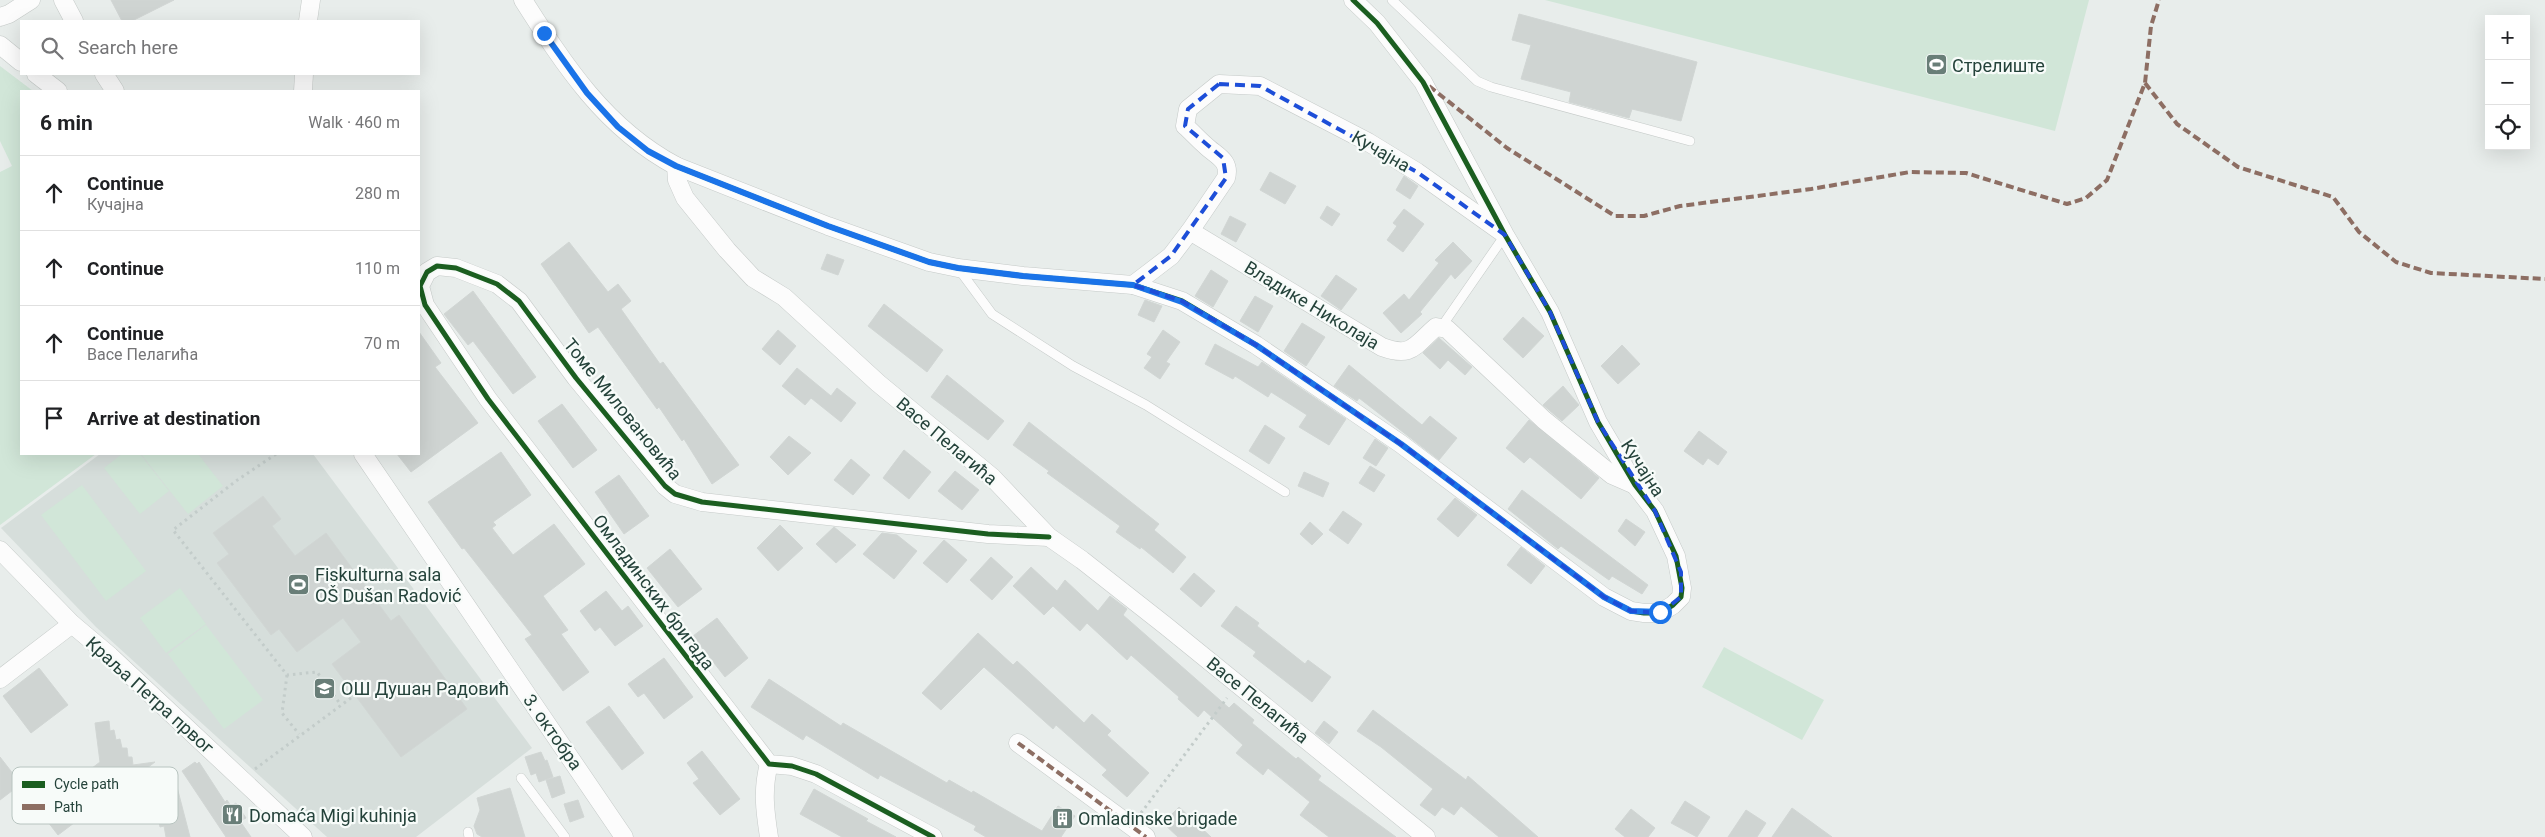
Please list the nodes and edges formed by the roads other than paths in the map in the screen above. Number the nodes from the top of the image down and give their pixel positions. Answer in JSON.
{"nodes":[{"id":1,"x":31,"y":0,"type":"edge"},
{"id":2,"x":64,"y":0,"type":"edge"},
{"id":3,"x":310,"y":0,"type":"edge"},
{"id":4,"x":523,"y":0,"type":"edge"},
{"id":5,"x":1353,"y":0,"type":"edge"},
{"id":6,"x":1392,"y":0,"type":"edge"},
{"id":7,"x":0,"y":17,"type":"edge"},
{"id":8,"x":74,"y":20,"type":"edge"},
{"id":9,"x":308,"y":20,"type":"edge"},
{"id":10,"x":0,"y":45,"type":"edge"},
{"id":11,"x":20,"y":61,"type":"edge"},
{"id":12,"x":37,"y":75,"type":"edge"},
{"id":13,"x":105,"y":75,"type":"edge"},
{"id":14,"x":304,"y":75,"type":"edge"},
{"id":15,"x":57,"y":90,"type":"edge"},
{"id":16,"x":115,"y":90,"type":"edge"},
{"id":17,"x":303,"y":90,"type":"edge"},
{"id":18,"x":1690,"y":141,"type":"dead end"},
{"id":19,"x":676,"y":166,"type":"junction"},
{"id":20,"x":1190,"y":231,"type":"junction"},
{"id":21,"x":1505,"y":235,"type":"junction"},
{"id":22,"x":958,"y":268,"type":"junction"},
{"id":23,"x":1133,"y":285,"type":"junction"},
{"id":24,"x":420,"y":286,"type":"joint"},
{"id":25,"x":1442,"y":326,"type":"junction"},
{"id":26,"x":364,"y":455,"type":"edge"},
{"id":27,"x":1635,"y":485,"type":"junction"},
{"id":28,"x":1285,"y":492,"type":"dead end"},
{"id":29,"x":1049,"y":537,"type":"junction"},
{"id":30,"x":0,"y":550,"type":"edge"},
{"id":31,"x":72,"y":624,"type":"junction"},
{"id":32,"x":0,"y":679,"type":"edge"},
{"id":33,"x":1018,"y":743,"type":"dead end"},
{"id":34,"x":768,"y":764,"type":"junction"},
{"id":35,"x":521,"y":778,"type":"dead end"},
{"id":36,"x":303,"y":837,"type":"edge"},
{"id":37,"x":564,"y":837,"type":"edge"},
{"id":38,"x":624,"y":837,"type":"edge"},
{"id":39,"x":769,"y":837,"type":"edge"},
{"id":40,"x":933,"y":837,"type":"edge"},
{"id":41,"x":1146,"y":837,"type":"edge"},
{"id":42,"x":1426,"y":837,"type":"edge"}],
"edges":[{"from":1,"to":7,"type":"street"},
{"from":2,"to":8,"type":"street"},
{"from":3,"to":9,"type":"street"},
{"from":4,"to":19,"type":"street"},
{"from":5,"to":21,"type":"street"},
{"from":6,"to":18,"type":"lane"},
{"from":10,"to":11,"type":"street"},
{"from":12,"to":15,"type":"street"},
{"from":13,"to":16,"type":"street"},
{"from":14,"to":17,"type":"street"},
{"from":19,"to":22,"type":"street","name":"Кучајна"},
{"from":19,"to":29,"type":"street","name":"Васе Пелагића"},
{"from":20,"to":21,"type":"street","name":"Кучајна"},
{"from":20,"to":23,"type":"street"},
{"from":20,"to":25,"type":"street","name":"Владике Николаја"},
{"from":21,"to":25,"type":"lane"},
{"from":21,"to":27,"type":"street","name":"Кучајна"},
{"from":22,"to":23,"type":"street","name":"Кучајна"},
{"from":22,"to":28,"type":"lane"},
{"from":23,"to":27,"type":"street","name":"Кучајна"},
{"from":24,"to":29,"type":"street","name":"Томе Миловановића"},
{"from":24,"to":34,"type":"street","name":"Омладинских бригада"},
{"from":25,"to":27,"type":"street"},
{"from":26,"to":38,"type":"street","name":"3. октобра"},
{"from":29,"to":42,"type":"street","name":"Васе Пелагића"},
{"from":30,"to":31,"type":"street","name":"Краља Петра првог"},
{"from":31,"to":32,"type":"street"},
{"from":31,"to":36,"type":"street","name":"Краља Петра првог"},
{"from":33,"to":41,"type":"street"},
{"from":34,"to":39,"type":"street"},
{"from":34,"to":40,"type":"street"},
{"from":35,"to":37,"type":"lane"}]}
